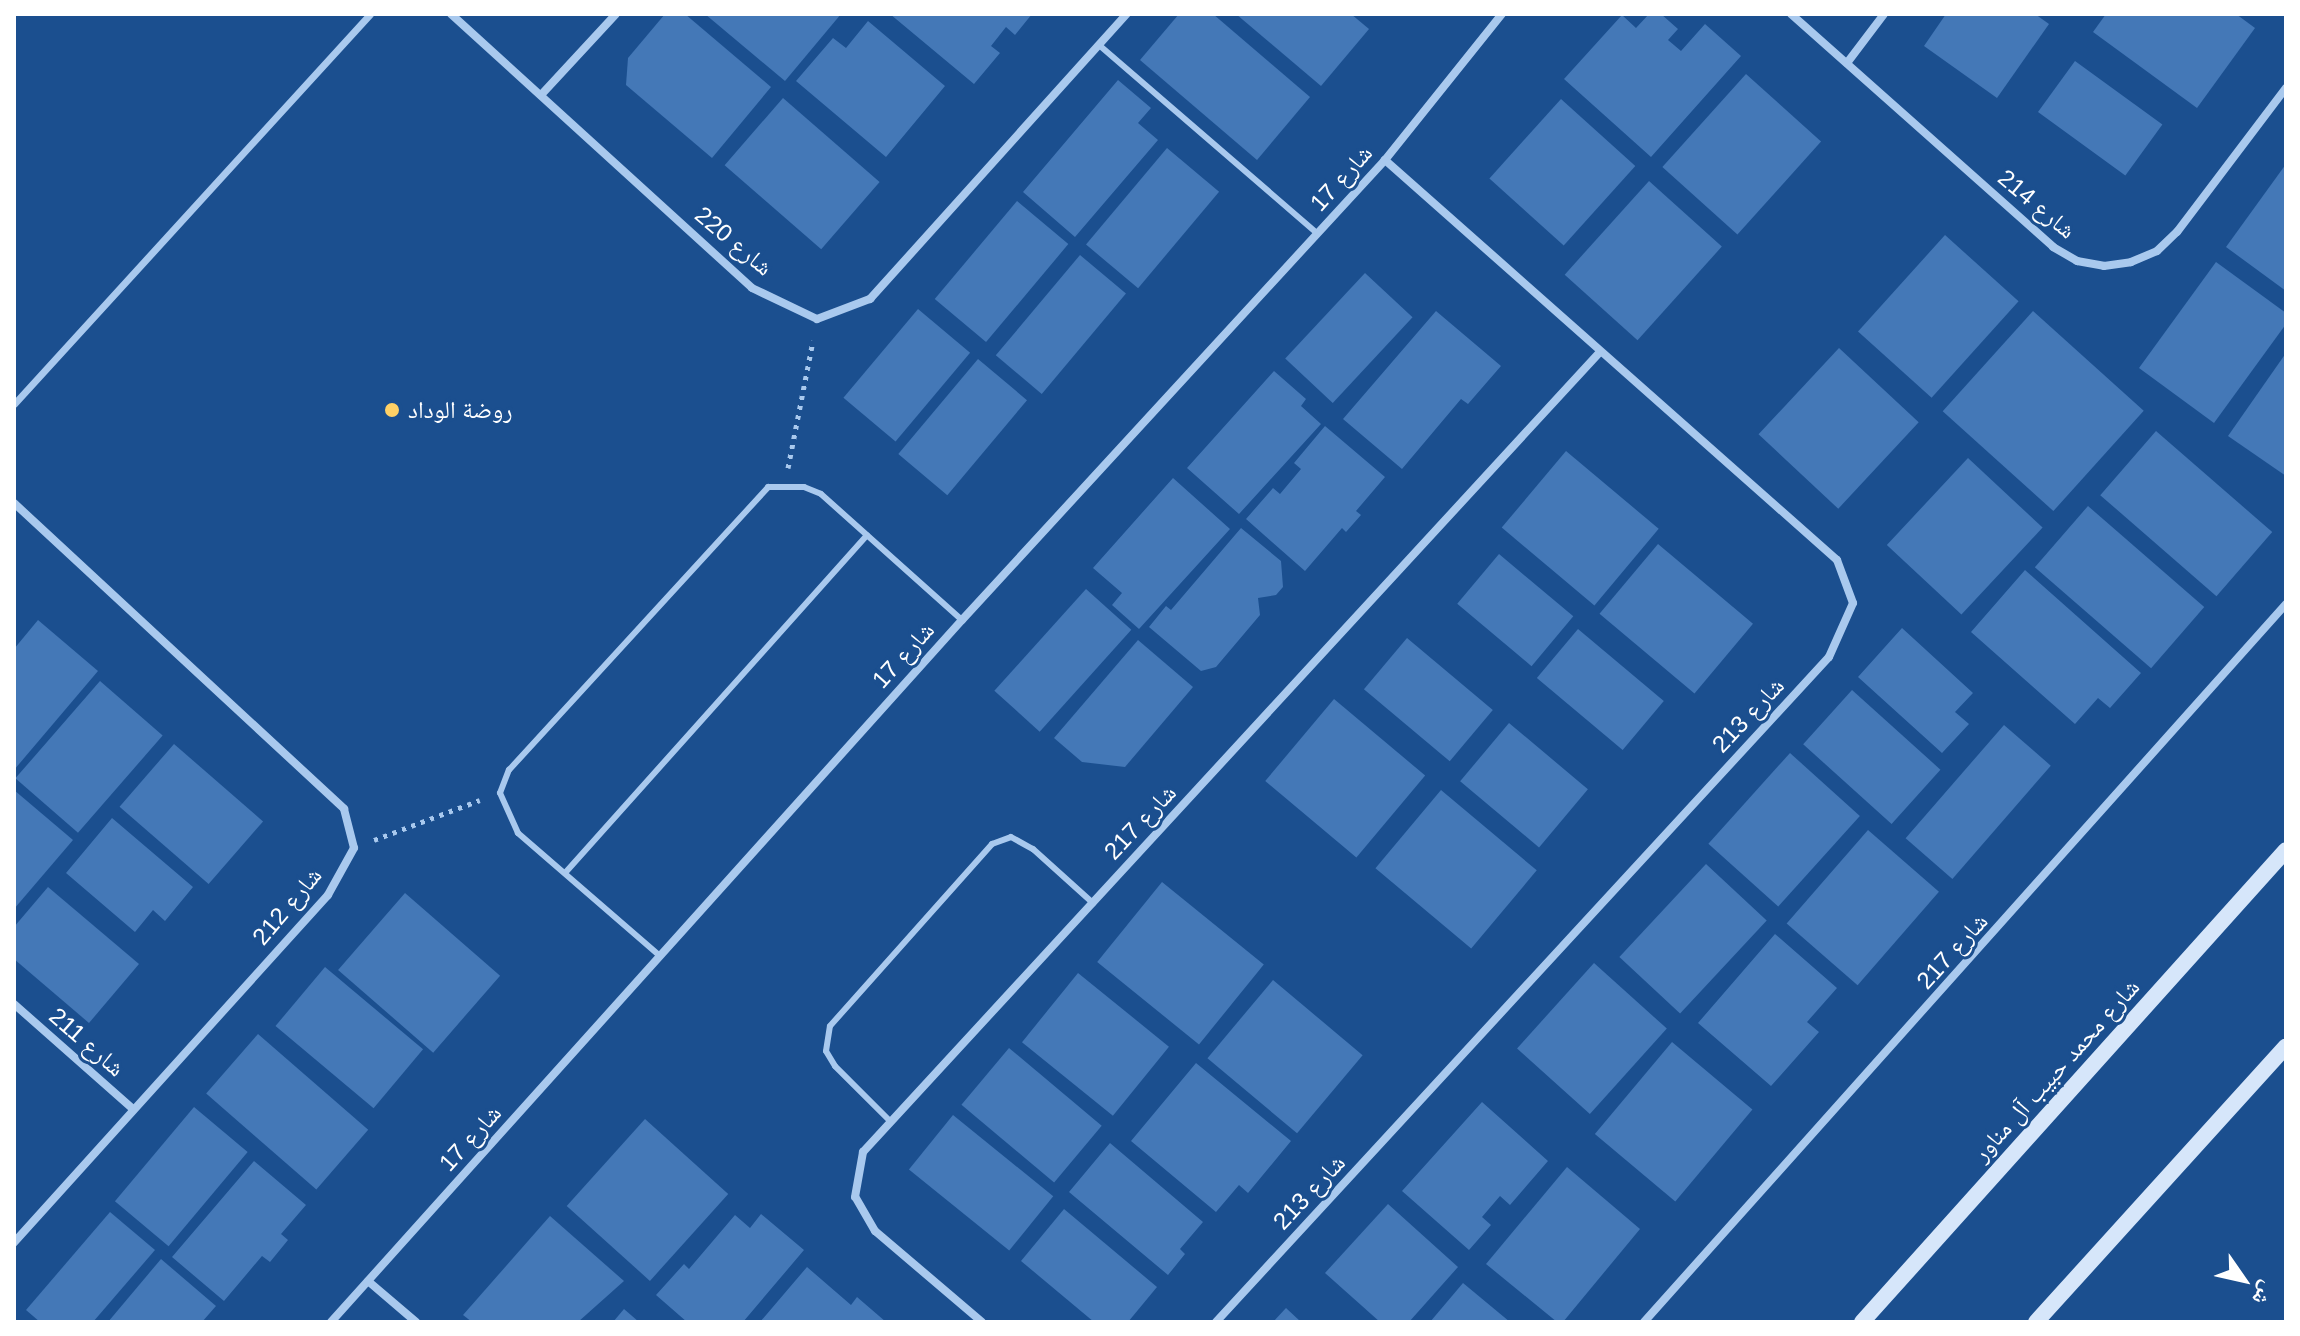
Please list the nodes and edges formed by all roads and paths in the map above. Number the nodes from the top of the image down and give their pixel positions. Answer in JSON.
{"nodes":[{"id":1,"x":370,"y":14,"type":"edge"},
{"id":2,"x":451,"y":14,"type":"edge"},
{"id":3,"x":616,"y":14,"type":"edge"},
{"id":4,"x":1127,"y":14,"type":"edge"},
{"id":5,"x":1502,"y":14,"type":"edge"},
{"id":6,"x":1791,"y":14,"type":"edge"},
{"id":7,"x":1884,"y":14,"type":"edge"},
{"id":8,"x":1099,"y":45,"type":"junction"},
{"id":9,"x":1847,"y":63,"type":"junction"},
{"id":10,"x":2286,"y":88,"type":"edge"},
{"id":11,"x":541,"y":95,"type":"junction"},
{"id":12,"x":1385,"y":160,"type":"junction"},
{"id":13,"x":1317,"y":233,"type":"junction"},
{"id":14,"x":817,"y":319,"type":"junction"},
{"id":15,"x":1599,"y":353,"type":"junction"},
{"id":16,"x":14,"y":404,"type":"edge"},
{"id":17,"x":785,"y":486,"type":"junction"},
{"id":18,"x":14,"y":503,"type":"edge"},
{"id":19,"x":867,"y":535,"type":"junction"},
{"id":20,"x":2286,"y":604,"type":"edge"},
{"id":21,"x":962,"y":620,"type":"junction"},
{"id":22,"x":500,"y":793,"type":"junction"},
{"id":23,"x":354,"y":848,"type":"junction"},
{"id":24,"x":2286,"y":850,"type":"edge"},
{"id":25,"x":565,"y":873,"type":"junction"},
{"id":26,"x":1093,"y":903,"type":"junction"},
{"id":27,"x":660,"y":956,"type":"junction"},
{"id":28,"x":14,"y":1004,"type":"edge"},
{"id":29,"x":2286,"y":1046,"type":"edge"},
{"id":30,"x":133,"y":1109,"type":"junction"},
{"id":31,"x":889,"y":1120,"type":"junction"},
{"id":32,"x":14,"y":1243,"type":"edge"},
{"id":33,"x":368,"y":1281,"type":"junction"},
{"id":34,"x":331,"y":1322,"type":"edge"},
{"id":35,"x":416,"y":1322,"type":"edge"},
{"id":36,"x":982,"y":1322,"type":"edge"},
{"id":37,"x":1216,"y":1322,"type":"edge"},
{"id":38,"x":1644,"y":1322,"type":"edge"},
{"id":39,"x":1862,"y":1322,"type":"edge"},
{"id":40,"x":2036,"y":1322,"type":"edge"}],
"edges":[{"from":1,"to":16,"type":"street"},
{"from":2,"to":11,"type":"street","name":"شارع 220"},
{"from":3,"to":11,"type":"street"},
{"from":4,"to":8,"type":"street"},
{"from":5,"to":12,"type":"street","name":"شارع 17"},
{"from":6,"to":9,"type":"street","name":"شارع 214"},
{"from":7,"to":9,"type":"street"},
{"from":8,"to":13,"type":"lane"},
{"from":8,"to":14,"type":"street"},
{"from":9,"to":10,"type":"street","name":"شارع 214"},
{"from":11,"to":14,"type":"street","name":"شارع 220"},
{"from":12,"to":13,"type":"street","name":"شارع 17"},
{"from":12,"to":15,"type":"street","name":"شارع 213"},
{"from":13,"to":21,"type":"street","name":"شارع 17"},
{"from":14,"to":17,"type":"path"},
{"from":15,"to":26,"type":"street","name":"شارع 217"},
{"from":15,"to":37,"type":"street","name":"شارع 213"},
{"from":17,"to":19,"type":"lane"},
{"from":17,"to":22,"type":"lane"},
{"from":18,"to":23,"type":"street"},
{"from":19,"to":21,"type":"lane"},
{"from":19,"to":25,"type":"lane"},
{"from":20,"to":38,"type":"street","name":"شارع 217"},
{"from":21,"to":27,"type":"street","name":"شارع 17"},
{"from":22,"to":23,"type":"path"},
{"from":22,"to":25,"type":"lane"},
{"from":23,"to":30,"type":"street","name":"شارع 212"},
{"from":24,"to":39,"type":"main road","name":"شارع محمد حبيب آل مناور"},
{"from":25,"to":27,"type":"lane"},
{"from":26,"to":31,"type":"street","name":"شارع 217"},
{"from":26,"to":31,"type":"lane"},
{"from":27,"to":33,"type":"street","name":"شارع 17"},
{"from":28,"to":30,"type":"street","name":"شارع 211"},
{"from":29,"to":40,"type":"main road"},
{"from":30,"to":32,"type":"street","name":"شارع 212"},
{"from":31,"to":36,"type":"street","name":"شارع 217"},
{"from":33,"to":34,"type":"street","name":"شارع 17"},
{"from":33,"to":35,"type":"street"}]}
